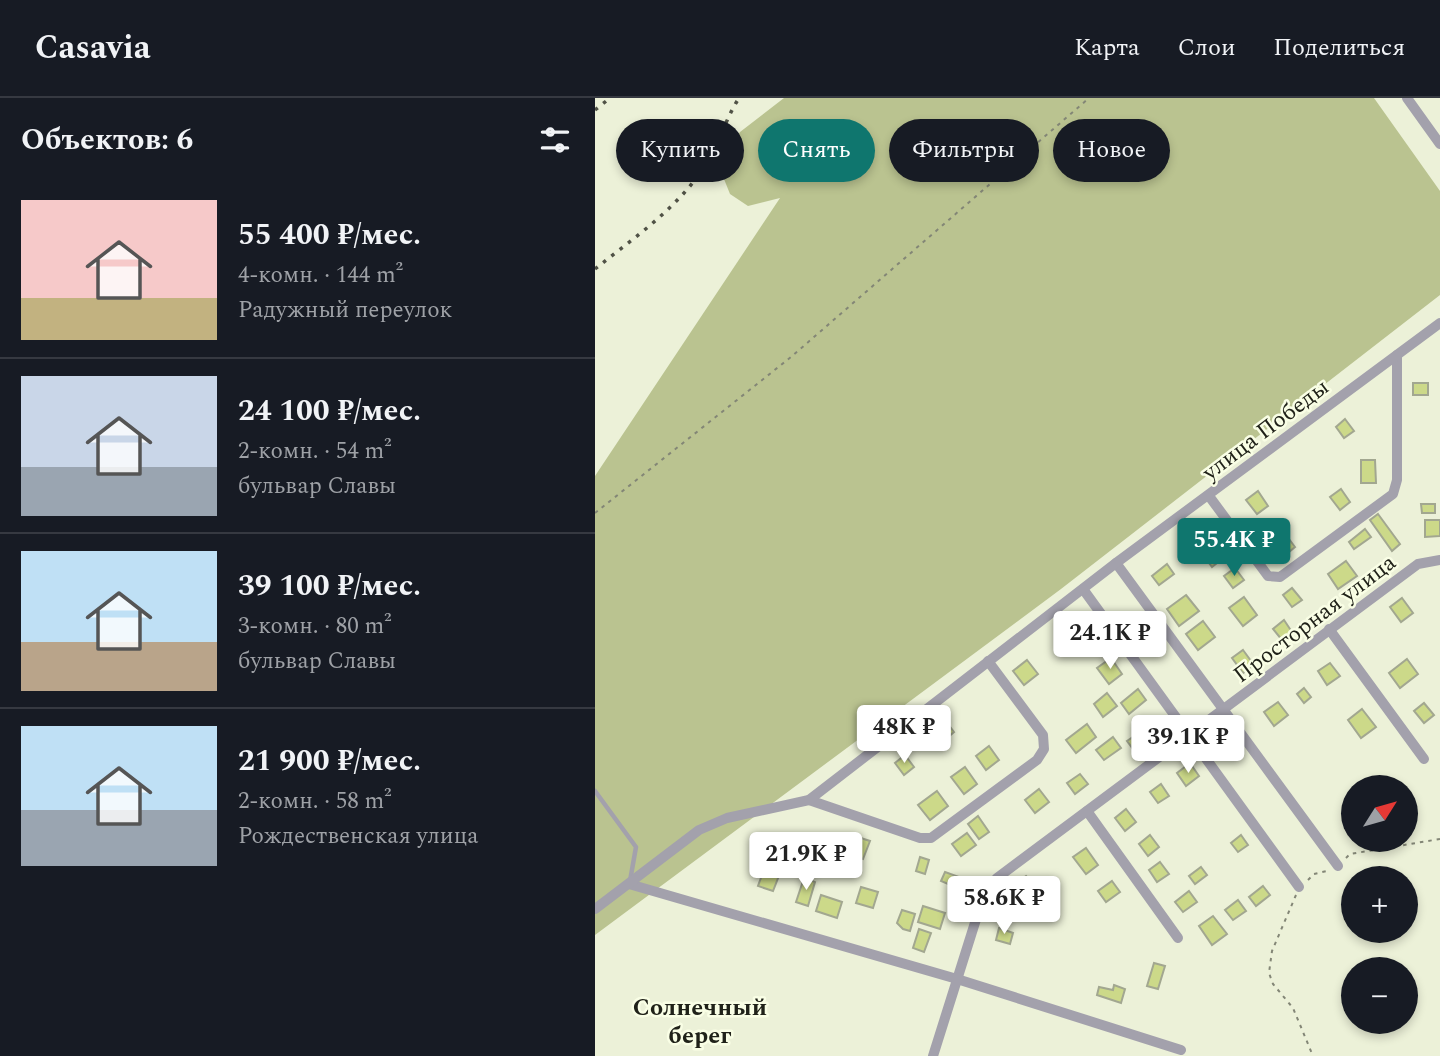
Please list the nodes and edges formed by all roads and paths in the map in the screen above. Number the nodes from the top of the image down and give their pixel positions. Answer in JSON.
{"nodes":[{"id":1,"x":1089,"y":98,"type":"edge"},
{"id":2,"x":1421,"y":98,"type":"edge"},
{"id":3,"x":1409,"y":102,"type":"edge"},
{"id":4,"x":1440,"y":144,"type":"edge"},
{"id":5,"x":1440,"y":323,"type":"edge"},
{"id":6,"x":1397,"y":355,"type":"junction"},
{"id":7,"x":1209,"y":496,"type":"junction"},
{"id":8,"x":595,"y":513,"type":"edge"},
{"id":9,"x":1440,"y":560,"type":"edge"},
{"id":10,"x":1116,"y":563,"type":"junction"},
{"id":11,"x":1083,"y":589,"type":"junction"},
{"id":12,"x":1329,"y":629,"type":"junction"},
{"id":13,"x":988,"y":661,"type":"junction"},
{"id":14,"x":1224,"y":709,"type":"junction"},
{"id":15,"x":1189,"y":735,"type":"junction"},
{"id":16,"x":1424,"y":759,"type":"dead end"},
{"id":17,"x":595,"y":791,"type":"edge"},
{"id":18,"x":809,"y":800,"type":"junction"},
{"id":19,"x":1087,"y":811,"type":"junction"},
{"id":20,"x":1440,"y":839,"type":"edge"},
{"id":21,"x":1338,"y":866,"type":"junction"},
{"id":22,"x":629,"y":884,"type":"junction"},
{"id":23,"x":1299,"y":887,"type":"junction"},
{"id":24,"x":595,"y":909,"type":"edge"},
{"id":25,"x":1178,"y":938,"type":"dead end"},
{"id":26,"x":957,"y":979,"type":"junction"},
{"id":27,"x":1181,"y":1050,"type":"dead end"},
{"id":28,"x":933,"y":1056,"type":"edge"},
{"id":29,"x":1313,"y":1056,"type":"edge"}],
"edges":[{"from":1,"to":8,"type":"path"},
{"from":2,"to":3,"type":"street"},
{"from":3,"to":4,"type":"street"},
{"from":5,"to":6,"type":"street","name":"улица Победы"},
{"from":6,"to":7,"type":"street","name":"улица Победы"},
{"from":6,"to":7,"type":"street"},
{"from":7,"to":10,"type":"street","name":"улица Победы"},
{"from":9,"to":12,"type":"street","name":"Просторная улица"},
{"from":10,"to":11,"type":"street","name":"улица Победы"},
{"from":10,"to":14,"type":"street"},
{"from":11,"to":13,"type":"street","name":"улица Победы"},
{"from":11,"to":15,"type":"street"},
{"from":12,"to":14,"type":"street","name":"Просторная улица"},
{"from":12,"to":16,"type":"street"},
{"from":13,"to":18,"type":"street","name":"улица Победы"},
{"from":13,"to":18,"type":"street"},
{"from":14,"to":15,"type":"street","name":"Просторная улица"},
{"from":14,"to":21,"type":"street"},
{"from":15,"to":19,"type":"street","name":"Просторная улица"},
{"from":15,"to":23,"type":"street"},
{"from":17,"to":22,"type":"lane"},
{"from":18,"to":22,"type":"street","name":"улица Победы"},
{"from":19,"to":25,"type":"street"},
{"from":19,"to":26,"type":"street","name":"Просторная улица"},
{"from":20,"to":21,"type":"path"},
{"from":21,"to":23,"type":"path"},
{"from":22,"to":24,"type":"street","name":"улица Победы"},
{"from":22,"to":26,"type":"street"},
{"from":23,"to":29,"type":"path"},
{"from":26,"to":27,"type":"street"},
{"from":26,"to":28,"type":"street","name":"Просторная улица"}]}
